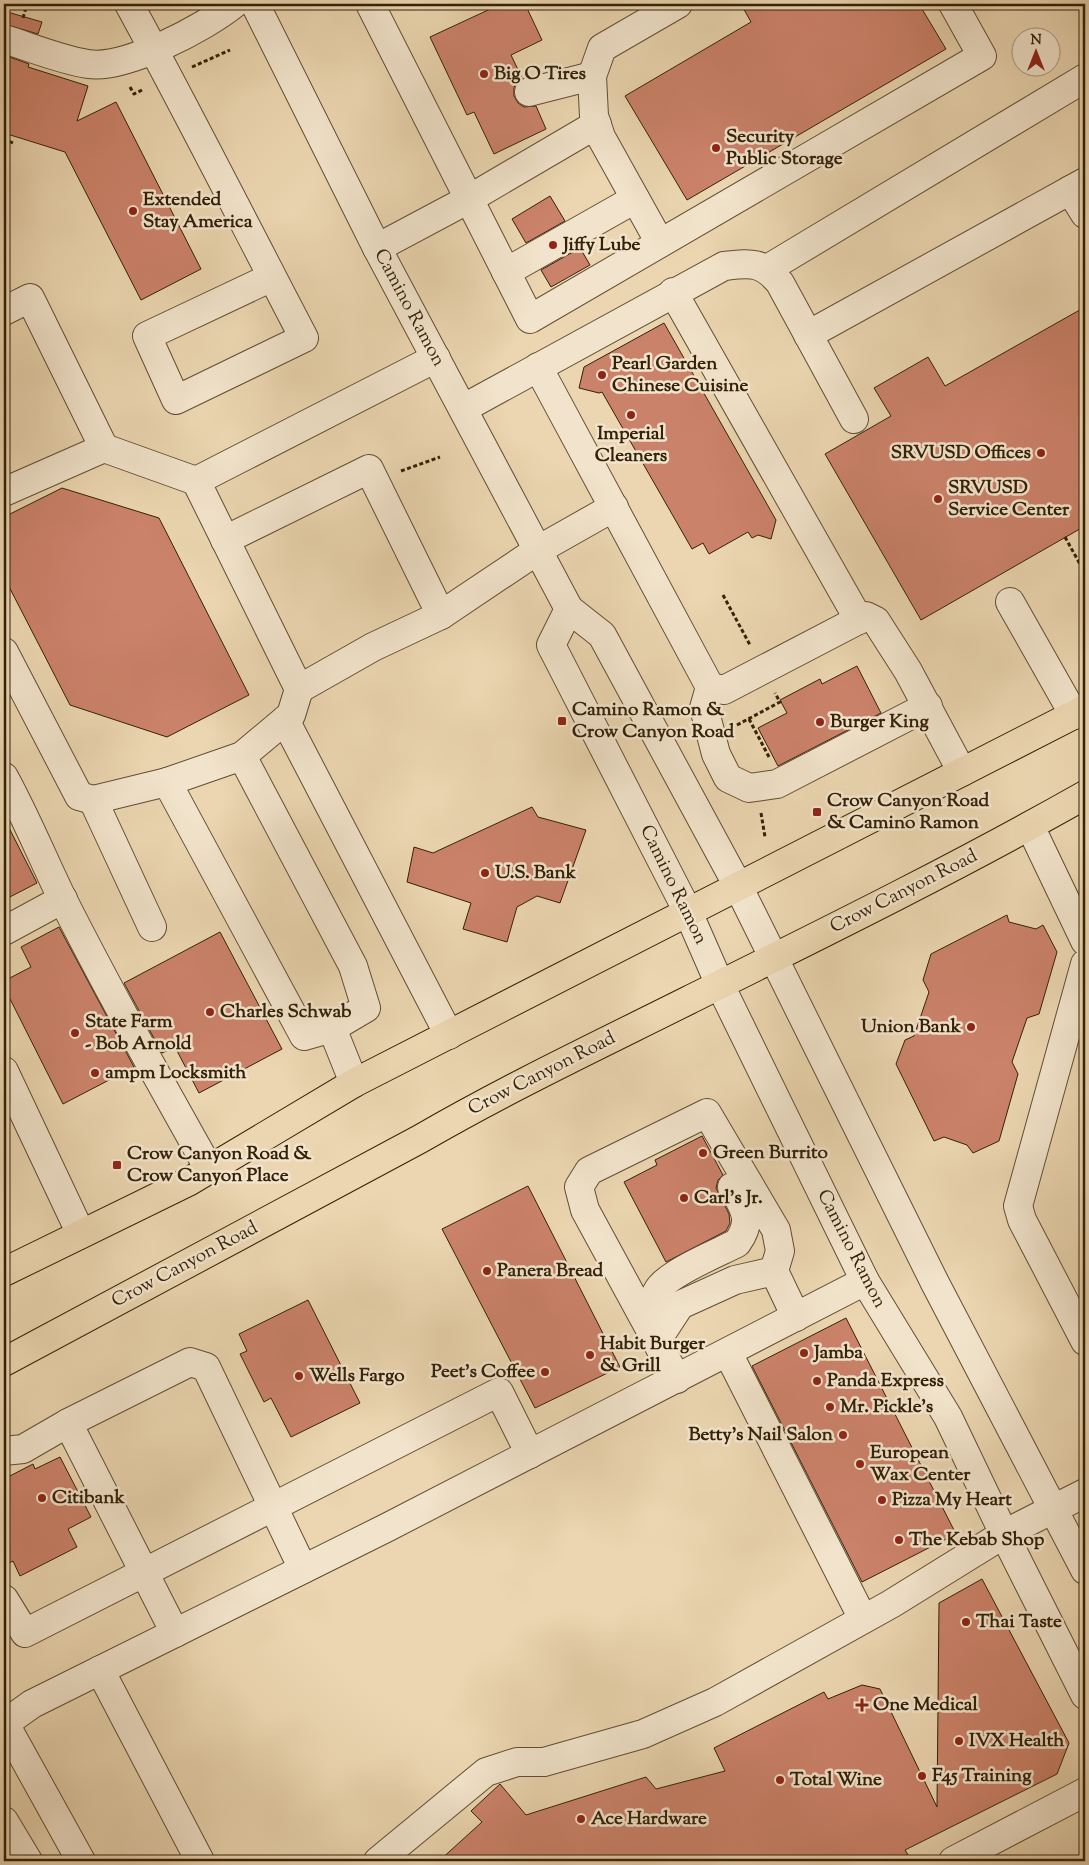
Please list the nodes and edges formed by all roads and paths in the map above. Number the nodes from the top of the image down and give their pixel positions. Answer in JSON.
{"nodes":[{"id":1,"x":129,"y":4,"type":"edge"},
{"id":2,"x":234,"y":4,"type":"edge"},
{"id":3,"x":255,"y":4,"type":"edge"},
{"id":4,"x":370,"y":4,"type":"edge"},
{"id":5,"x":678,"y":4,"type":"edge"},
{"id":6,"x":953,"y":4,"type":"edge"},
{"id":7,"x":4,"y":39,"type":"edge"},
{"id":8,"x":154,"y":49,"type":"junction"},
{"id":9,"x":592,"y":76,"type":"junction"},
{"id":10,"x":1085,"y":78,"type":"edge"},
{"id":11,"x":529,"y":92,"type":"dead end"},
{"id":12,"x":597,"y":124,"type":"junction"},
{"id":13,"x":4,"y":140,"type":"edge"},
{"id":14,"x":13,"y":143,"type":"dead end"},
{"id":15,"x":1078,"y":186,"type":"edge"},
{"id":16,"x":469,"y":199,"type":"junction"},
{"id":17,"x":635,"y":199,"type":"junction"},
{"id":18,"x":1085,"y":214,"type":"edge"},
{"id":19,"x":660,"y":243,"type":"junction"},
{"id":20,"x":377,"y":248,"type":"junction"},
{"id":21,"x":768,"y":268,"type":"junction"},
{"id":22,"x":506,"y":272,"type":"junction"},
{"id":23,"x":272,"y":277,"type":"junction"},
{"id":24,"x":673,"y":292,"type":"junction"},
{"id":25,"x":4,"y":311,"type":"edge"},
{"id":26,"x":808,"y":335,"type":"junction"},
{"id":27,"x":436,"y":358,"type":"junction"},
{"id":28,"x":538,"y":367,"type":"junction"},
{"id":29,"x":464,"y":408,"type":"junction"},
{"id":30,"x":854,"y":420,"type":"dead end"},
{"id":31,"x":104,"y":448,"type":"junction"},
{"id":32,"x":196,"y":481,"type":"junction"},
{"id":33,"x":4,"y":492,"type":"edge"},
{"id":34,"x":614,"y":507,"type":"junction"},
{"id":35,"x":1065,"y":537,"type":"dead end"},
{"id":36,"x":225,"y":540,"type":"junction"},
{"id":37,"x":538,"y":550,"type":"junction"},
{"id":38,"x":1081,"y":566,"type":"dead end"},
{"id":39,"x":723,"y":596,"type":"dead end"},
{"id":40,"x":1010,"y":602,"type":"dead end"},
{"id":41,"x":569,"y":609,"type":"junction"},
{"id":42,"x":441,"y":615,"type":"junction"},
{"id":43,"x":859,"y":620,"type":"junction"},
{"id":44,"x":4,"y":652,"type":"edge"},
{"id":45,"x":764,"y":669,"type":"junction"},
{"id":46,"x":710,"y":687,"type":"junction"},
{"id":47,"x":299,"y":688,"type":"junction"},
{"id":48,"x":928,"y":706,"type":"junction"},
{"id":49,"x":1080,"y":712,"type":"edge"},
{"id":50,"x":285,"y":720,"type":"junction"},
{"id":51,"x":242,"y":756,"type":"junction"},
{"id":52,"x":962,"y":772,"type":"junction"},
{"id":53,"x":4,"y":777,"type":"edge"},
{"id":54,"x":167,"y":782,"type":"junction"},
{"id":55,"x":1085,"y":795,"type":"edge"},
{"id":56,"x":93,"y":800,"type":"junction"},
{"id":57,"x":1030,"y":826,"type":"junction"},
{"id":58,"x":738,"y":886,"type":"junction"},
{"id":59,"x":63,"y":899,"type":"junction"},
{"id":60,"x":688,"y":912,"type":"junction"},
{"id":61,"x":152,"y":927,"type":"dead end"},
{"id":62,"x":4,"y":931,"type":"edge"},
{"id":63,"x":1085,"y":941,"type":"edge"},
{"id":64,"x":774,"y":958,"type":"junction"},
{"id":65,"x":1085,"y":964,"type":"edge"},
{"id":66,"x":720,"y":984,"type":"junction"},
{"id":67,"x":332,"y":1028,"type":"junction"},
{"id":68,"x":448,"y":1035,"type":"junction"},
{"id":69,"x":4,"y":1071,"type":"edge"},
{"id":70,"x":354,"y":1083,"type":"junction"},
{"id":71,"x":692,"y":1120,"type":"junction"},
{"id":72,"x":209,"y":1169,"type":"junction"},
{"id":73,"x":81,"y":1234,"type":"junction"},
{"id":74,"x":774,"y":1271,"type":"junction"},
{"id":75,"x":4,"y":1272,"type":"edge"},
{"id":76,"x":865,"y":1281,"type":"junction"},
{"id":77,"x":1079,"y":1314,"type":"edge"},
{"id":78,"x":796,"y":1316,"type":"junction"},
{"id":79,"x":1085,"y":1341,"type":"edge"},
{"id":80,"x":660,"y":1349,"type":"junction"},
{"id":81,"x":728,"y":1352,"type":"junction"},
{"id":82,"x":4,"y":1362,"type":"edge"},
{"id":83,"x":677,"y":1380,"type":"junction"},
{"id":84,"x":68,"y":1423,"type":"junction"},
{"id":85,"x":13,"y":1450,"type":"edge"},
{"id":86,"x":530,"y":1454,"type":"junction"},
{"id":87,"x":1085,"y":1492,"type":"edge"},
{"id":88,"x":273,"y":1506,"type":"junction"},
{"id":89,"x":1054,"y":1509,"type":"junction"},
{"id":90,"x":1004,"y":1534,"type":"junction"},
{"id":91,"x":303,"y":1569,"type":"junction"},
{"id":92,"x":1085,"y":1570,"type":"edge"},
{"id":93,"x":144,"y":1572,"type":"junction"},
{"id":94,"x":4,"y":1599,"type":"edge"},
{"id":95,"x":863,"y":1619,"type":"junction"},
{"id":96,"x":175,"y":1633,"type":"junction"},
{"id":97,"x":100,"y":1670,"type":"junction"},
{"id":98,"x":1085,"y":1695,"type":"edge"},
{"id":99,"x":4,"y":1723,"type":"edge"},
{"id":100,"x":1085,"y":1792,"type":"edge"},
{"id":101,"x":4,"y":1820,"type":"edge"},
{"id":102,"x":28,"y":1861,"type":"edge"},
{"id":103,"x":81,"y":1861,"type":"edge"},
{"id":104,"x":200,"y":1861,"type":"edge"},
{"id":105,"x":378,"y":1861,"type":"edge"},
{"id":106,"x":953,"y":1861,"type":"edge"}],
"edges":[{"from":1,"to":8,"type":"street"},
{"from":2,"to":8,"type":"street"},
{"from":3,"to":20,"type":"street","name":"Camino Ramon"},
{"from":4,"to":16,"type":"street"},
{"from":5,"to":9,"type":"street"},
{"from":6,"to":19,"type":"street"},
{"from":7,"to":8,"type":"street"},
{"from":8,"to":23,"type":"street"},
{"from":9,"to":11,"type":"street"},
{"from":9,"to":12,"type":"street"},
{"from":10,"to":21,"type":"street"},
{"from":12,"to":16,"type":"street"},
{"from":12,"to":17,"type":"street"},
{"from":13,"to":14,"type":"path"},
{"from":15,"to":18,"type":"street"},
{"from":15,"to":26,"type":"street"},
{"from":16,"to":20,"type":"street"},
{"from":16,"to":22,"type":"street"},
{"from":17,"to":19,"type":"street"},
{"from":17,"to":22,"type":"street"},
{"from":19,"to":22,"type":"street"},
{"from":20,"to":27,"type":"street","name":"Camino Ramon"},
{"from":21,"to":24,"type":"street"},
{"from":21,"to":26,"type":"street"},
{"from":23,"to":23,"type":"street"},
{"from":24,"to":28,"type":"street"},
{"from":24,"to":43,"type":"street"},
{"from":25,"to":31,"type":"street"},
{"from":26,"to":30,"type":"street"},
{"from":27,"to":29,"type":"street","name":"Camino Ramon"},
{"from":27,"to":32,"type":"street"},
{"from":28,"to":29,"type":"street"},
{"from":28,"to":34,"type":"street"},
{"from":29,"to":37,"type":"street","name":"Camino Ramon"},
{"from":31,"to":32,"type":"street"},
{"from":31,"to":33,"type":"street"},
{"from":32,"to":36,"type":"street"},
{"from":34,"to":37,"type":"street"},
{"from":34,"to":46,"type":"street"},
{"from":35,"to":38,"type":"path"},
{"from":36,"to":42,"type":"street"},
{"from":36,"to":47,"type":"street"},
{"from":37,"to":41,"type":"street","name":"Camino Ramon"},
{"from":37,"to":42,"type":"street"},
{"from":39,"to":45,"type":"path"},
{"from":40,"to":49,"type":"street"},
{"from":41,"to":58,"type":"street","name":"Camino Ramon"},
{"from":41,"to":60,"type":"street","name":"Camino Ramon"},
{"from":42,"to":47,"type":"street"},
{"from":43,"to":45,"type":"street"},
{"from":43,"to":48,"type":"street"},
{"from":44,"to":56,"type":"street"},
{"from":45,"to":46,"type":"street"},
{"from":46,"to":48,"type":"street"},
{"from":47,"to":50,"type":"street"},
{"from":48,"to":52,"type":"street"},
{"from":49,"to":52,"type":"main road"},
{"from":50,"to":51,"type":"street"},
{"from":50,"to":68,"type":"street"},
{"from":51,"to":54,"type":"street"},
{"from":51,"to":67,"type":"street"},
{"from":52,"to":58,"type":"main road"},
{"from":53,"to":59,"type":"street"},
{"from":54,"to":56,"type":"street"},
{"from":54,"to":67,"type":"street"},
{"from":55,"to":57,"type":"main road","name":"Crow Canyon Road"},
{"from":56,"to":61,"type":"street"},
{"from":57,"to":63,"type":"street"},
{"from":57,"to":64,"type":"main road","name":"Crow Canyon Road"},
{"from":58,"to":60,"type":"main road"},
{"from":58,"to":64,"type":"street","name":"Camino Ramon"},
{"from":59,"to":62,"type":"street"},
{"from":59,"to":72,"type":"street"},
{"from":60,"to":66,"type":"street","name":"Camino Ramon"},
{"from":60,"to":68,"type":"main road"},
{"from":64,"to":66,"type":"main road","name":"Crow Canyon Road"},
{"from":64,"to":89,"type":"street","name":"Camino Ramon"},
{"from":65,"to":77,"type":"street"},
{"from":66,"to":76,"type":"street","name":"Camino Ramon"},
{"from":66,"to":82,"type":"main road","name":"Crow Canyon Road"},
{"from":67,"to":70,"type":"street"},
{"from":68,"to":70,"type":"main road"},
{"from":69,"to":73,"type":"street"},
{"from":70,"to":72,"type":"main road"},
{"from":71,"to":74,"type":"street"},
{"from":71,"to":80,"type":"street"},
{"from":71,"to":80,"type":"street"},
{"from":72,"to":73,"type":"main road"},
{"from":73,"to":75,"type":"main road"},
{"from":74,"to":78,"type":"street"},
{"from":74,"to":80,"type":"street"},
{"from":76,"to":78,"type":"street"},
{"from":76,"to":90,"type":"street","name":"Camino Ramon"},
{"from":77,"to":79,"type":"street"},
{"from":78,"to":81,"type":"street"},
{"from":80,"to":83,"type":"street"},
{"from":81,"to":83,"type":"street"},
{"from":81,"to":95,"type":"street"},
{"from":83,"to":86,"type":"street"},
{"from":84,"to":85,"type":"street"},
{"from":84,"to":88,"type":"street"},
{"from":84,"to":93,"type":"street"},
{"from":86,"to":88,"type":"street"},
{"from":86,"to":91,"type":"street"},
{"from":87,"to":89,"type":"street"},
{"from":88,"to":91,"type":"street"},
{"from":88,"to":93,"type":"street"},
{"from":89,"to":90,"type":"street"},
{"from":89,"to":92,"type":"street","name":"Camino Ramon"},
{"from":90,"to":95,"type":"street"},
{"from":90,"to":98,"type":"street","name":"Camino Ramon"},
{"from":91,"to":96,"type":"street"},
{"from":93,"to":94,"type":"street"},
{"from":93,"to":96,"type":"street"},
{"from":95,"to":105,"type":"street"},
{"from":96,"to":97,"type":"street"},
{"from":97,"to":99,"type":"street"},
{"from":97,"to":104,"type":"street"},
{"from":99,"to":103,"type":"street"},
{"from":100,"to":106,"type":"street"},
{"from":101,"to":102,"type":"street"}]}
